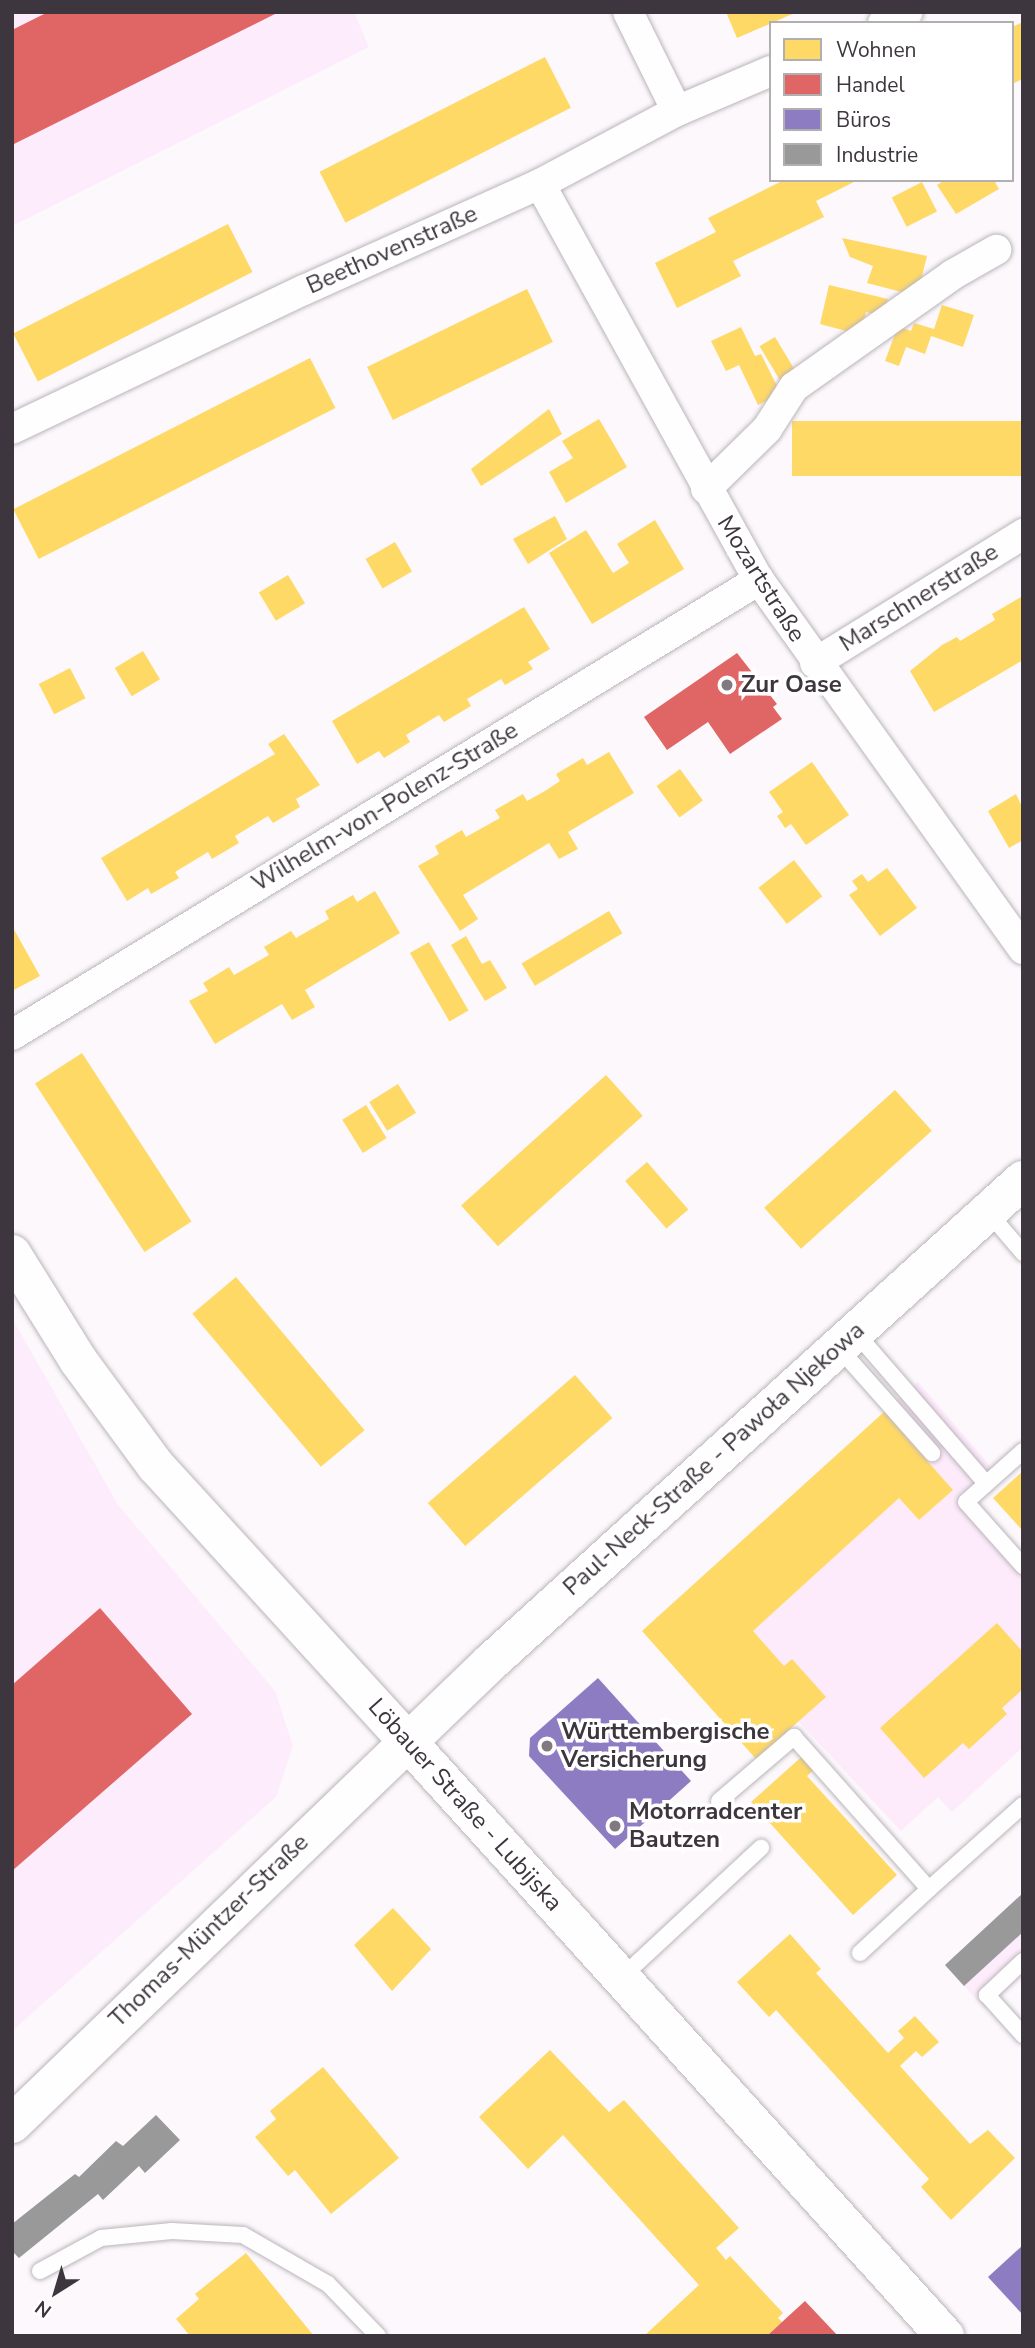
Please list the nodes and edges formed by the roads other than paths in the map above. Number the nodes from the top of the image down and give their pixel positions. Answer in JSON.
{"nodes":[{"id":1,"x":628,"y":12,"type":"edge"},
{"id":2,"x":908,"y":12,"type":"edge"},
{"id":3,"x":888,"y":21,"type":"edge"},
{"id":4,"x":769,"y":72,"type":"edge"},
{"id":5,"x":677,"y":111,"type":"junction"},
{"id":6,"x":540,"y":184,"type":"junction"},
{"id":7,"x":996,"y":250,"type":"dead end"},
{"id":8,"x":12,"y":429,"type":"edge"},
{"id":9,"x":706,"y":489,"type":"junction"},
{"id":10,"x":1023,"y":534,"type":"edge"},
{"id":11,"x":759,"y":580,"type":"junction"},
{"id":12,"x":815,"y":663,"type":"junction"},
{"id":13,"x":1023,"y":949,"type":"edge"},
{"id":14,"x":12,"y":1035,"type":"edge"},
{"id":15,"x":1023,"y":1180,"type":"edge"},
{"id":16,"x":988,"y":1212,"type":"junction"},
{"id":17,"x":1023,"y":1252,"type":"edge"},
{"id":18,"x":12,"y":1254,"type":"edge"},
{"id":19,"x":847,"y":1340,"type":"junction"},
{"id":20,"x":1023,"y":1451,"type":"edge"},
{"id":21,"x":933,"y":1453,"type":"dead end"},
{"id":22,"x":986,"y":1483,"type":"junction"},
{"id":23,"x":1023,"y":1566,"type":"edge"},
{"id":24,"x":408,"y":1742,"type":"junction"},
{"id":25,"x":719,"y":1801,"type":"dead end"},
{"id":26,"x":1023,"y":1805,"type":"edge"},
{"id":27,"x":761,"y":1848,"type":"dead end"},
{"id":28,"x":929,"y":1889,"type":"junction"},
{"id":29,"x":860,"y":1953,"type":"dead end"},
{"id":30,"x":1023,"y":1961,"type":"edge"},
{"id":31,"x":622,"y":1977,"type":"junction"},
{"id":32,"x":1023,"y":2035,"type":"edge"},
{"id":33,"x":12,"y":2124,"type":"edge"},
{"id":34,"x":40,"y":2271,"type":"dead end"},
{"id":35,"x":378,"y":2336,"type":"edge"},
{"id":36,"x":945,"y":2336,"type":"edge"}],
"edges":[{"from":1,"to":5,"type":"street"},
{"from":2,"to":3,"type":"street"},
{"from":4,"to":5,"type":"street","name":"Beethovenstraße"},
{"from":5,"to":6,"type":"street","name":"Beethovenstraße"},
{"from":6,"to":8,"type":"street","name":"Beethovenstraße"},
{"from":6,"to":9,"type":"street","name":"Mozartstraße"},
{"from":7,"to":9,"type":"street"},
{"from":9,"to":11,"type":"street","name":"Mozartstraße"},
{"from":10,"to":12,"type":"street","name":"Marschnerstraße"},
{"from":11,"to":12,"type":"street","name":"Mozartstraße"},
{"from":11,"to":14,"type":"street","name":"Wilhelm-von-Polenz-Straße"},
{"from":12,"to":13,"type":"street","name":"Mozartstraße"},
{"from":15,"to":16,"type":"main road","name":"Paul-Neck-Straße - Pawoła Njekowa"},
{"from":16,"to":17,"type":"lane"},
{"from":16,"to":19,"type":"main road","name":"Paul-Neck-Straße - Pawoła Njekowa"},
{"from":18,"to":24,"type":"main road","name":"Löbauer Straße - Lubijska"},
{"from":19,"to":21,"type":"lane"},
{"from":19,"to":22,"type":"lane"},
{"from":19,"to":24,"type":"main road","name":"Paul-Neck-Straße - Pawoła Njekowa"},
{"from":20,"to":22,"type":"lane"},
{"from":22,"to":23,"type":"lane"},
{"from":24,"to":31,"type":"main road","name":"Löbauer Straße - Lubijska"},
{"from":24,"to":33,"type":"main road","name":"Thomas-Müntzer-Straße"},
{"from":25,"to":28,"type":"lane"},
{"from":26,"to":28,"type":"lane"},
{"from":27,"to":31,"type":"lane"},
{"from":28,"to":29,"type":"lane"},
{"from":30,"to":32,"type":"lane"},
{"from":31,"to":36,"type":"main road","name":"Löbauer Straße - Lubijska"},
{"from":34,"to":35,"type":"lane"}]}
